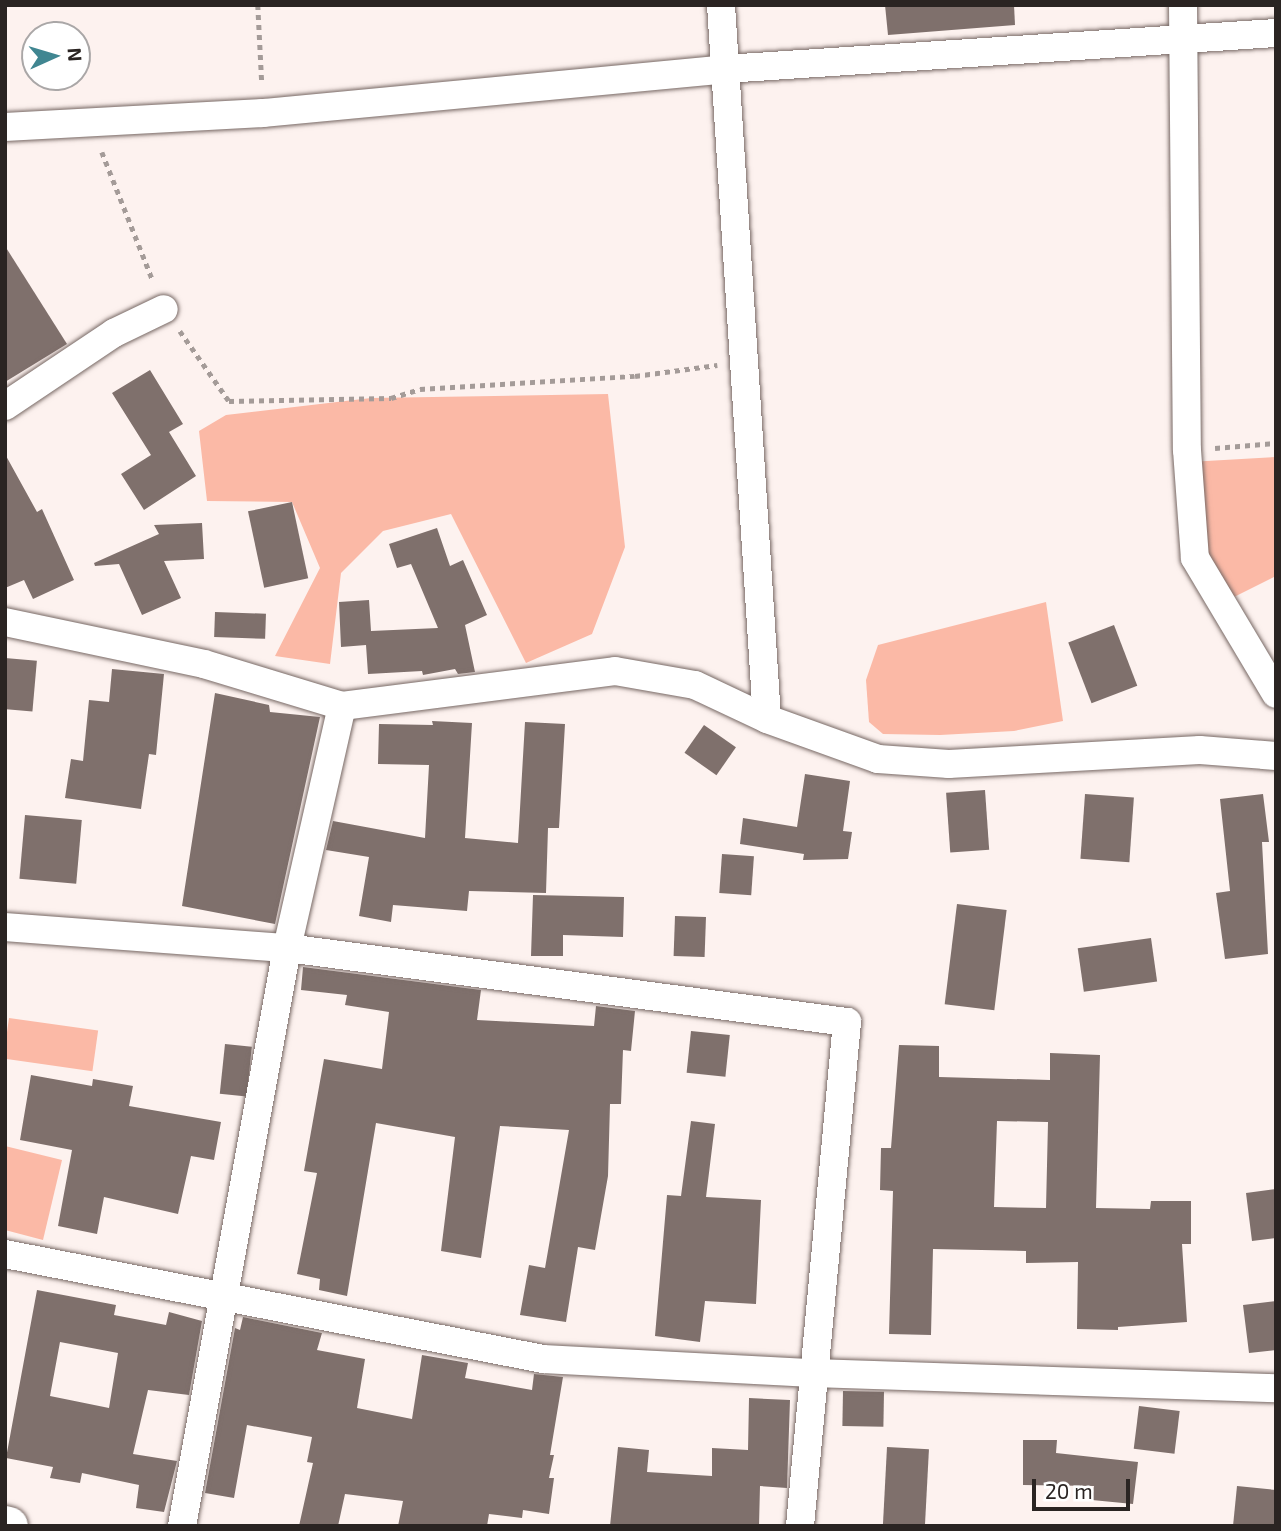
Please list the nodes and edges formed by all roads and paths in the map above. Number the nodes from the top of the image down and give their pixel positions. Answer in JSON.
{"nodes":[{"id":1,"x":258,"y":5,"type":"edge"},
{"id":2,"x":721,"y":5,"type":"edge"},
{"id":3,"x":1183,"y":5,"type":"edge"},
{"id":4,"x":1276,"y":33,"type":"edge"},
{"id":5,"x":1186,"y":39,"type":"junction"},
{"id":6,"x":725,"y":69,"type":"junction"},
{"id":7,"x":263,"y":113,"type":"junction"},
{"id":8,"x":90,"y":122,"type":"junction"},
{"id":9,"x":5,"y":127,"type":"edge"},
{"id":10,"x":164,"y":309,"type":"junction"},
{"id":11,"x":743,"y":361,"type":"junction"},
{"id":12,"x":5,"y":405,"type":"edge"},
{"id":13,"x":1276,"y":443,"type":"edge"},
{"id":14,"x":1187,"y":450,"type":"junction"},
{"id":15,"x":5,"y":622,"type":"edge"},
{"id":16,"x":1276,"y":694,"type":"edge"},
{"id":17,"x":342,"y":706,"type":"junction"},
{"id":18,"x":767,"y":719,"type":"junction"},
{"id":19,"x":1276,"y":756,"type":"edge"},
{"id":20,"x":5,"y":927,"type":"edge"},
{"id":21,"x":287,"y":948,"type":"junction"},
{"id":22,"x":5,"y":1254,"type":"edge"},
{"id":23,"x":225,"y":1299,"type":"junction"},
{"id":24,"x":813,"y":1373,"type":"junction"},
{"id":25,"x":1276,"y":1388,"type":"edge"},
{"id":26,"x":182,"y":1526,"type":"edge"},
{"id":27,"x":800,"y":1526,"type":"edge"}],
"edges":[{"from":1,"to":7,"type":"path"},
{"from":2,"to":6,"type":"street"},
{"from":3,"to":5,"type":"street"},
{"from":4,"to":5,"type":"street"},
{"from":5,"to":6,"type":"street"},
{"from":5,"to":14,"type":"street"},
{"from":6,"to":7,"type":"street"},
{"from":6,"to":11,"type":"street"},
{"from":7,"to":8,"type":"street"},
{"from":8,"to":9,"type":"street"},
{"from":8,"to":10,"type":"path"},
{"from":10,"to":11,"type":"path"},
{"from":10,"to":12,"type":"street"},
{"from":11,"to":18,"type":"street"},
{"from":13,"to":14,"type":"path"},
{"from":14,"to":16,"type":"street"},
{"from":15,"to":17,"type":"street"},
{"from":17,"to":18,"type":"street"},
{"from":17,"to":21,"type":"street"},
{"from":18,"to":19,"type":"street"},
{"from":20,"to":21,"type":"street"},
{"from":21,"to":23,"type":"street"},
{"from":21,"to":24,"type":"street"},
{"from":22,"to":23,"type":"street"},
{"from":23,"to":24,"type":"street"},
{"from":23,"to":26,"type":"street"},
{"from":24,"to":25,"type":"street"},
{"from":24,"to":27,"type":"street"}]}
